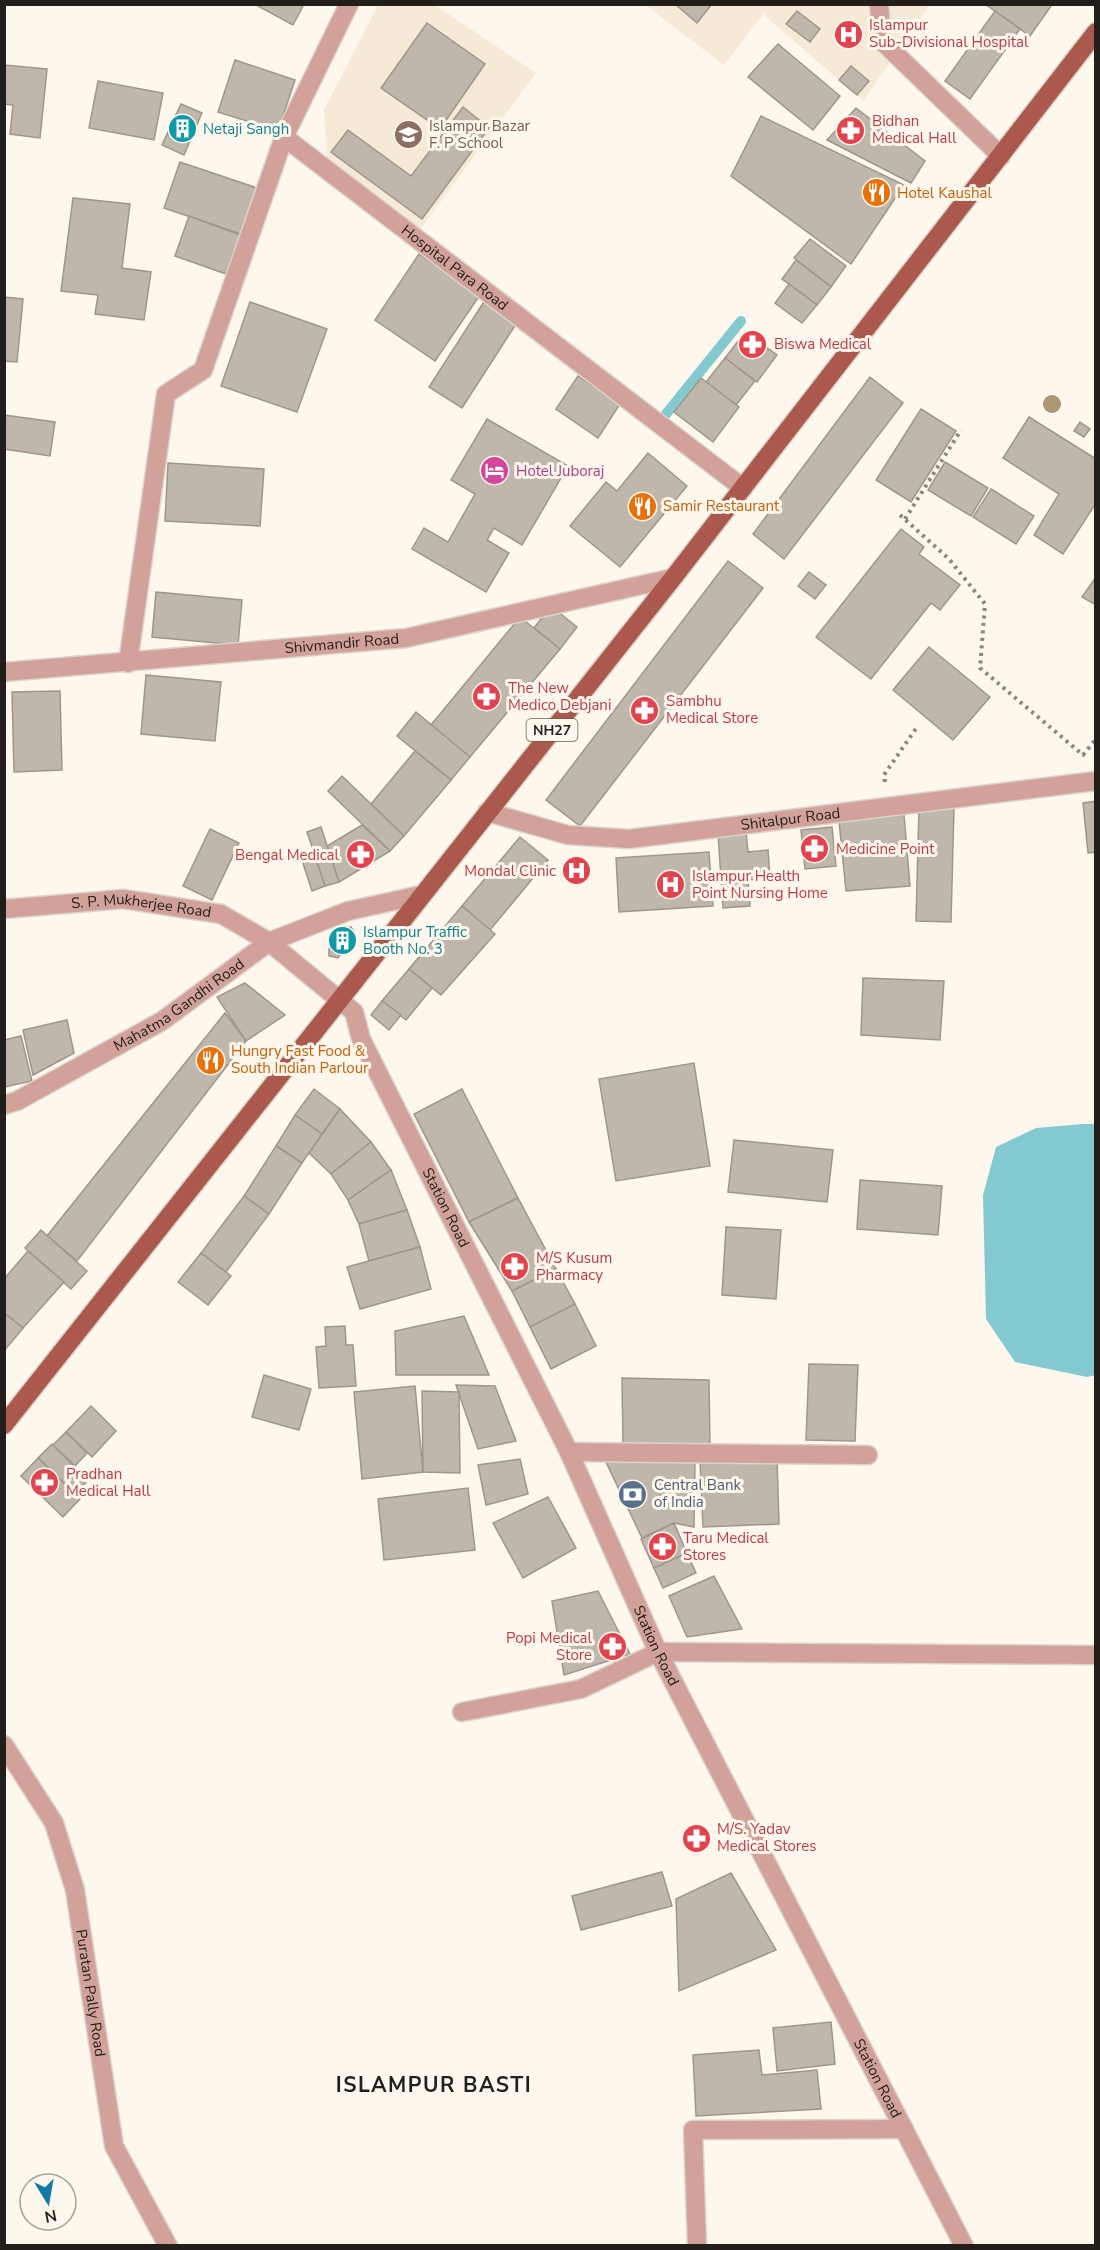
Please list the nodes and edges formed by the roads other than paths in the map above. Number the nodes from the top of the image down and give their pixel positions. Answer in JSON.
{"nodes":[{"id":1,"x":349,"y":4,"type":"edge"},
{"id":2,"x":879,"y":4,"type":"edge"},
{"id":3,"x":1095,"y":32,"type":"edge"},
{"id":4,"x":284,"y":137,"type":"junction"},
{"id":5,"x":1002,"y":156,"type":"junction"},
{"id":6,"x":743,"y":488,"type":"junction"},
{"id":7,"x":673,"y":578,"type":"junction"},
{"id":8,"x":128,"y":663,"type":"junction"},
{"id":9,"x":4,"y":672,"type":"edge"},
{"id":10,"x":1095,"y":781,"type":"edge"},
{"id":11,"x":487,"y":812,"type":"junction"},
{"id":12,"x":421,"y":895,"type":"junction"},
{"id":13,"x":4,"y":909,"type":"edge"},
{"id":14,"x":269,"y":942,"type":"junction"},
{"id":15,"x":340,"y":1000,"type":"junction"},
{"id":16,"x":4,"y":1105,"type":"edge"},
{"id":17,"x":4,"y":1425,"type":"edge"},
{"id":18,"x":569,"y":1452,"type":"junction"},
{"id":19,"x":868,"y":1455,"type":"dead end"},
{"id":20,"x":658,"y":1652,"type":"junction"},
{"id":21,"x":1095,"y":1655,"type":"edge"},
{"id":22,"x":462,"y":1712,"type":"dead end"},
{"id":23,"x":4,"y":1745,"type":"edge"},
{"id":24,"x":904,"y":2129,"type":"junction"},
{"id":25,"x":168,"y":2246,"type":"edge"},
{"id":26,"x":697,"y":2246,"type":"edge"},
{"id":27,"x":964,"y":2246,"type":"edge"}],
"edges":[{"from":1,"to":4,"type":"street"},
{"from":2,"to":5,"type":"street"},
{"from":3,"to":5,"type":"main road","number":"NH27"},
{"from":4,"to":6,"type":"street","name":"Hospital Para Road"},
{"from":4,"to":8,"type":"street"},
{"from":5,"to":6,"type":"main road","number":"NH27"},
{"from":6,"to":7,"type":"main road","number":"NH27"},
{"from":7,"to":8,"type":"street","name":"Shivmandir Road"},
{"from":7,"to":11,"type":"main road","number":"NH27"},
{"from":8,"to":9,"type":"street","name":"Shivmandir Road"},
{"from":10,"to":11,"type":"street","name":"Shitalpur Road"},
{"from":11,"to":12,"type":"main road","number":"NH27"},
{"from":12,"to":14,"type":"street","name":"Mahatma Gandhi Road"},
{"from":12,"to":15,"type":"main road","number":"NH27"},
{"from":13,"to":14,"type":"street","name":"S. P. Mukherjee Road"},
{"from":14,"to":15,"type":"street"},
{"from":14,"to":16,"type":"street","name":"Mahatma Gandhi Road"},
{"from":15,"to":17,"type":"main road","number":"NH27"},
{"from":15,"to":18,"type":"street","name":"Station Road"},
{"from":18,"to":19,"type":"street"},
{"from":18,"to":20,"type":"street","name":"Station Road"},
{"from":20,"to":21,"type":"street"},
{"from":20,"to":22,"type":"street"},
{"from":20,"to":24,"type":"street","name":"Station Road"},
{"from":23,"to":25,"type":"street","name":"Puratan Pally Road"},
{"from":24,"to":26,"type":"street"},
{"from":24,"to":27,"type":"street","name":"Station Road"}]}
